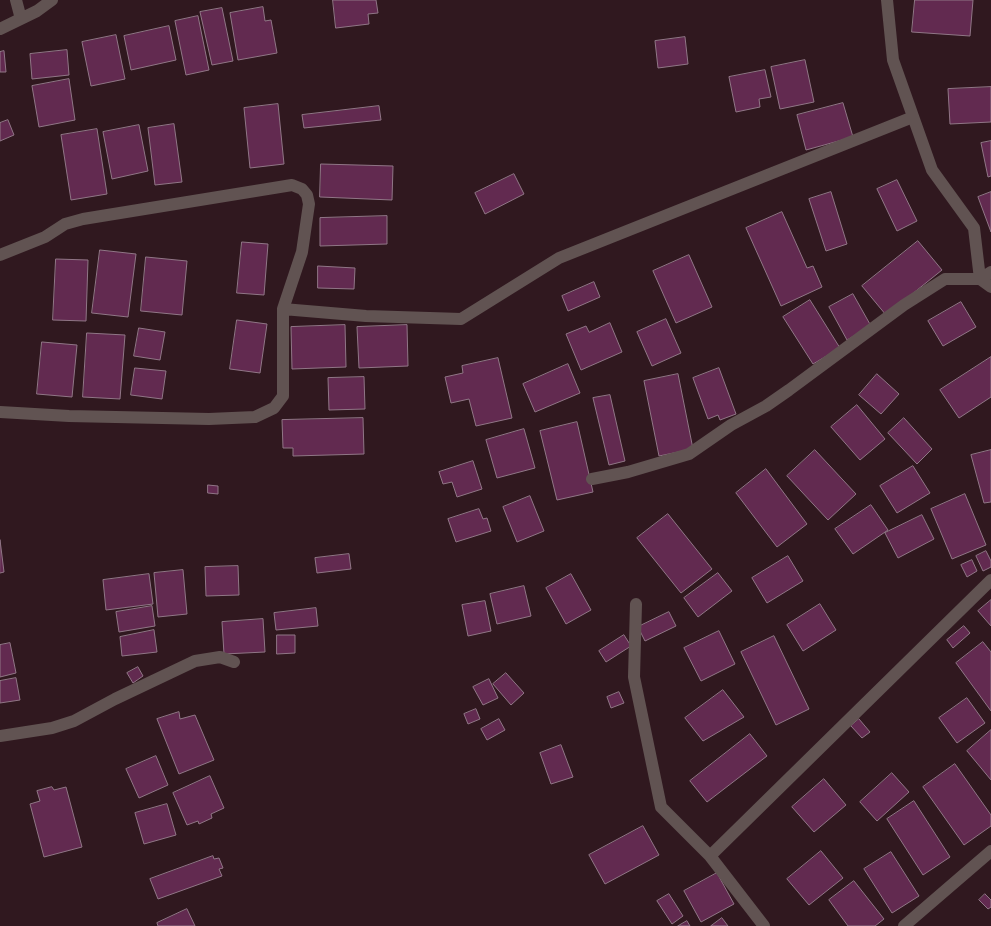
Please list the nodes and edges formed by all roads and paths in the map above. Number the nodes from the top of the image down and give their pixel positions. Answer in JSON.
{"nodes":[{"id":1,"x":16,"y":0,"type":"edge"},
{"id":2,"x":52,"y":0,"type":"edge"},
{"id":3,"x":887,"y":0,"type":"edge"},
{"id":4,"x":21,"y":19,"type":"junction"},
{"id":5,"x":0,"y":29,"type":"edge"},
{"id":6,"x":913,"y":117,"type":"junction"},
{"id":7,"x":0,"y":255,"type":"edge"},
{"id":8,"x":991,"y":272,"type":"edge"},
{"id":9,"x":980,"y":279,"type":"junction"},
{"id":10,"x":991,"y":288,"type":"edge"},
{"id":11,"x":283,"y":309,"type":"junction"},
{"id":12,"x":0,"y":412,"type":"edge"},
{"id":13,"x":592,"y":479,"type":"dead end"},
{"id":14,"x":991,"y":580,"type":"edge"},
{"id":15,"x":636,"y":604,"type":"dead end"},
{"id":16,"x":234,"y":662,"type":"dead end"},
{"id":17,"x":0,"y":736,"type":"edge"},
{"id":18,"x":991,"y":851,"type":"edge"},
{"id":19,"x":710,"y":856,"type":"junction"},
{"id":20,"x":764,"y":926,"type":"edge"},
{"id":21,"x":904,"y":926,"type":"edge"}],
"edges":[{"from":1,"to":4,"type":"street"},
{"from":2,"to":4,"type":"street"},
{"from":3,"to":6,"type":"street"},
{"from":4,"to":5,"type":"street"},
{"from":6,"to":9,"type":"street"},
{"from":6,"to":11,"type":"street"},
{"from":7,"to":11,"type":"street"},
{"from":8,"to":9,"type":"street"},
{"from":9,"to":10,"type":"street"},
{"from":9,"to":13,"type":"street"},
{"from":11,"to":12,"type":"street"},
{"from":14,"to":19,"type":"street"},
{"from":15,"to":19,"type":"street"},
{"from":16,"to":17,"type":"street"},
{"from":18,"to":21,"type":"street"},
{"from":19,"to":20,"type":"street"}]}
